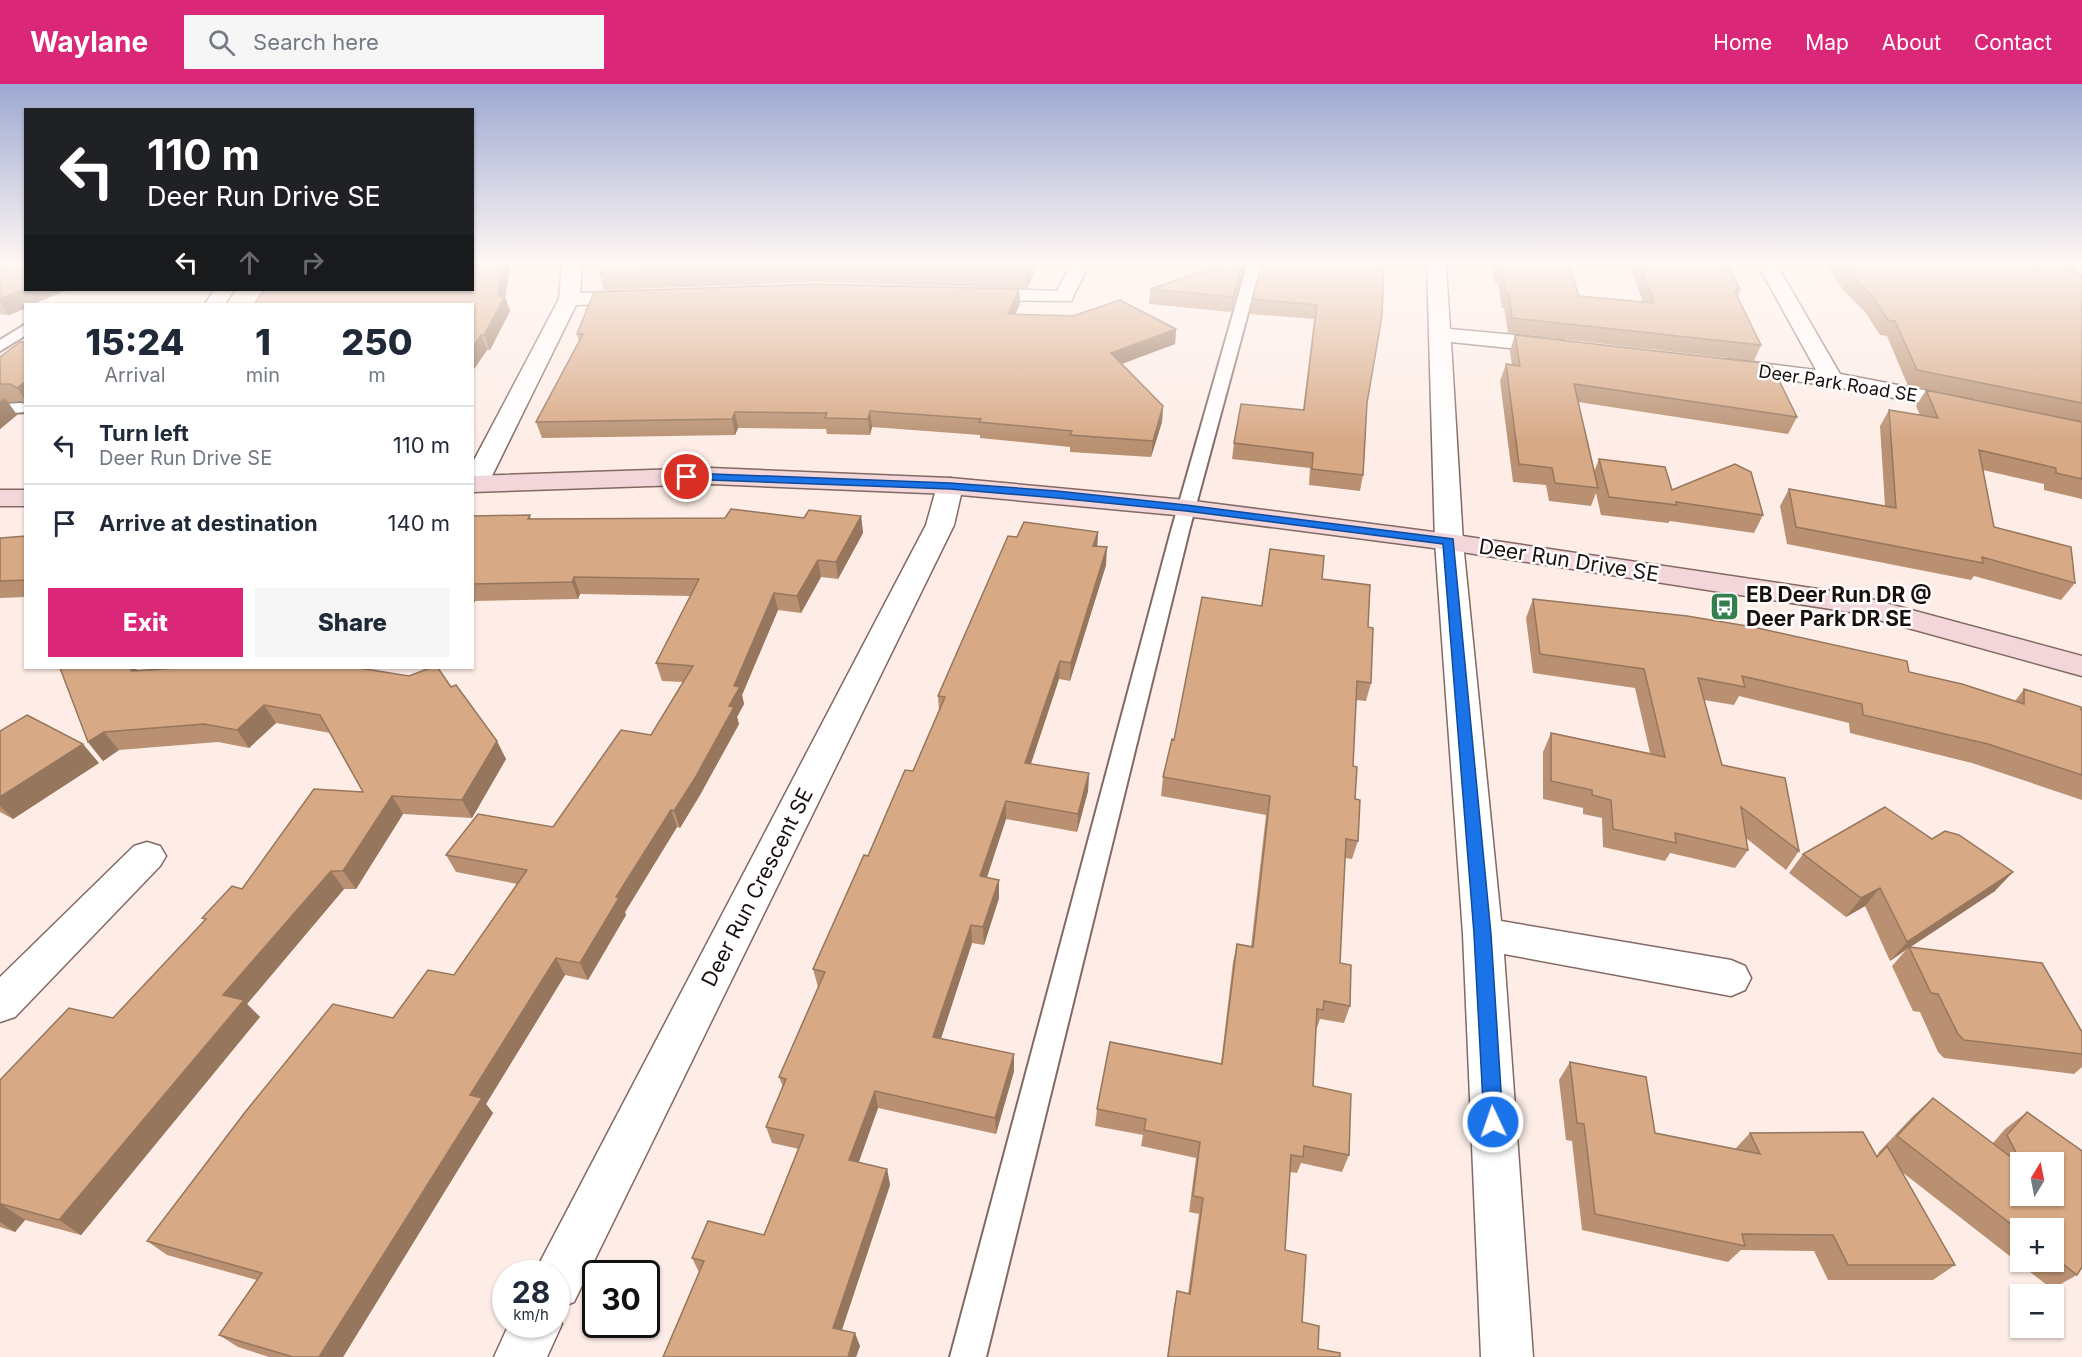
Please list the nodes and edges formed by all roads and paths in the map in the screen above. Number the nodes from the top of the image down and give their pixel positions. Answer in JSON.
{"nodes":[{"id":1,"x":556,"y":324,"type":"edge"},
{"id":2,"x":1237,"y":324,"type":"edge"},
{"id":3,"x":1439,"y":324,"type":"edge"},
{"id":4,"x":1801,"y":324,"type":"edge"},
{"id":5,"x":24,"y":329,"type":"edge"},
{"id":6,"x":1440,"y":334,"type":"junction"},
{"id":7,"x":0,"y":347,"type":"edge"},
{"id":8,"x":1574,"y":348,"type":"edge"},
{"id":9,"x":1708,"y":363,"type":"edge"},
{"id":10,"x":1832,"y":379,"type":"junction"},
{"id":11,"x":21,"y":408,"type":"edge"},
{"id":12,"x":0,"y":409,"type":"edge"},
{"id":13,"x":1989,"y":410,"type":"edge"},
{"id":14,"x":474,"y":484,"type":"edge"},
{"id":15,"x":950,"y":486,"type":"junction"},
{"id":16,"x":1186,"y":508,"type":"junction"},
{"id":17,"x":1449,"y":542,"type":"junction"},
{"id":18,"x":2082,"y":666,"type":"edge"},
{"id":19,"x":147,"y":856,"type":"dead end"},
{"id":20,"x":1483,"y":934,"type":"junction"},
{"id":21,"x":1731,"y":978,"type":"dead end"},
{"id":22,"x":0,"y":1004,"type":"edge"},
{"id":23,"x":568,"y":1260,"type":"edge"},
{"id":24,"x":529,"y":1338,"type":"edge"},
{"id":25,"x":520,"y":1357,"type":"edge"},
{"id":26,"x":968,"y":1357,"type":"edge"},
{"id":27,"x":1507,"y":1357,"type":"edge"}],
"edges":[{"from":1,"to":14,"type":"street"},
{"from":2,"to":16,"type":"lane"},
{"from":3,"to":6,"type":"street"},
{"from":4,"to":10,"type":"street"},
{"from":5,"to":7,"type":"lane"},
{"from":6,"to":8,"type":"street"},
{"from":6,"to":17,"type":"street"},
{"from":9,"to":10,"type":"street","name":"Deer Park Road SE"},
{"from":10,"to":13,"type":"street","name":"Deer Park Road SE"},
{"from":11,"to":12,"type":"lane"},
{"from":14,"to":15,"type":"street","name":"Deer Run Drive SE"},
{"from":15,"to":16,"type":"street","name":"Deer Run Drive SE"},
{"from":15,"to":23,"type":"street","name":"Deer Run Crescent SE"},
{"from":16,"to":17,"type":"street","name":"Deer Run Drive SE"},
{"from":16,"to":26,"type":"lane"},
{"from":17,"to":18,"type":"street","name":"Deer Run Drive SE"},
{"from":17,"to":20,"type":"street"},
{"from":19,"to":22,"type":"street"},
{"from":20,"to":21,"type":"street"},
{"from":20,"to":27,"type":"street"},
{"from":24,"to":25,"type":"street"}]}
